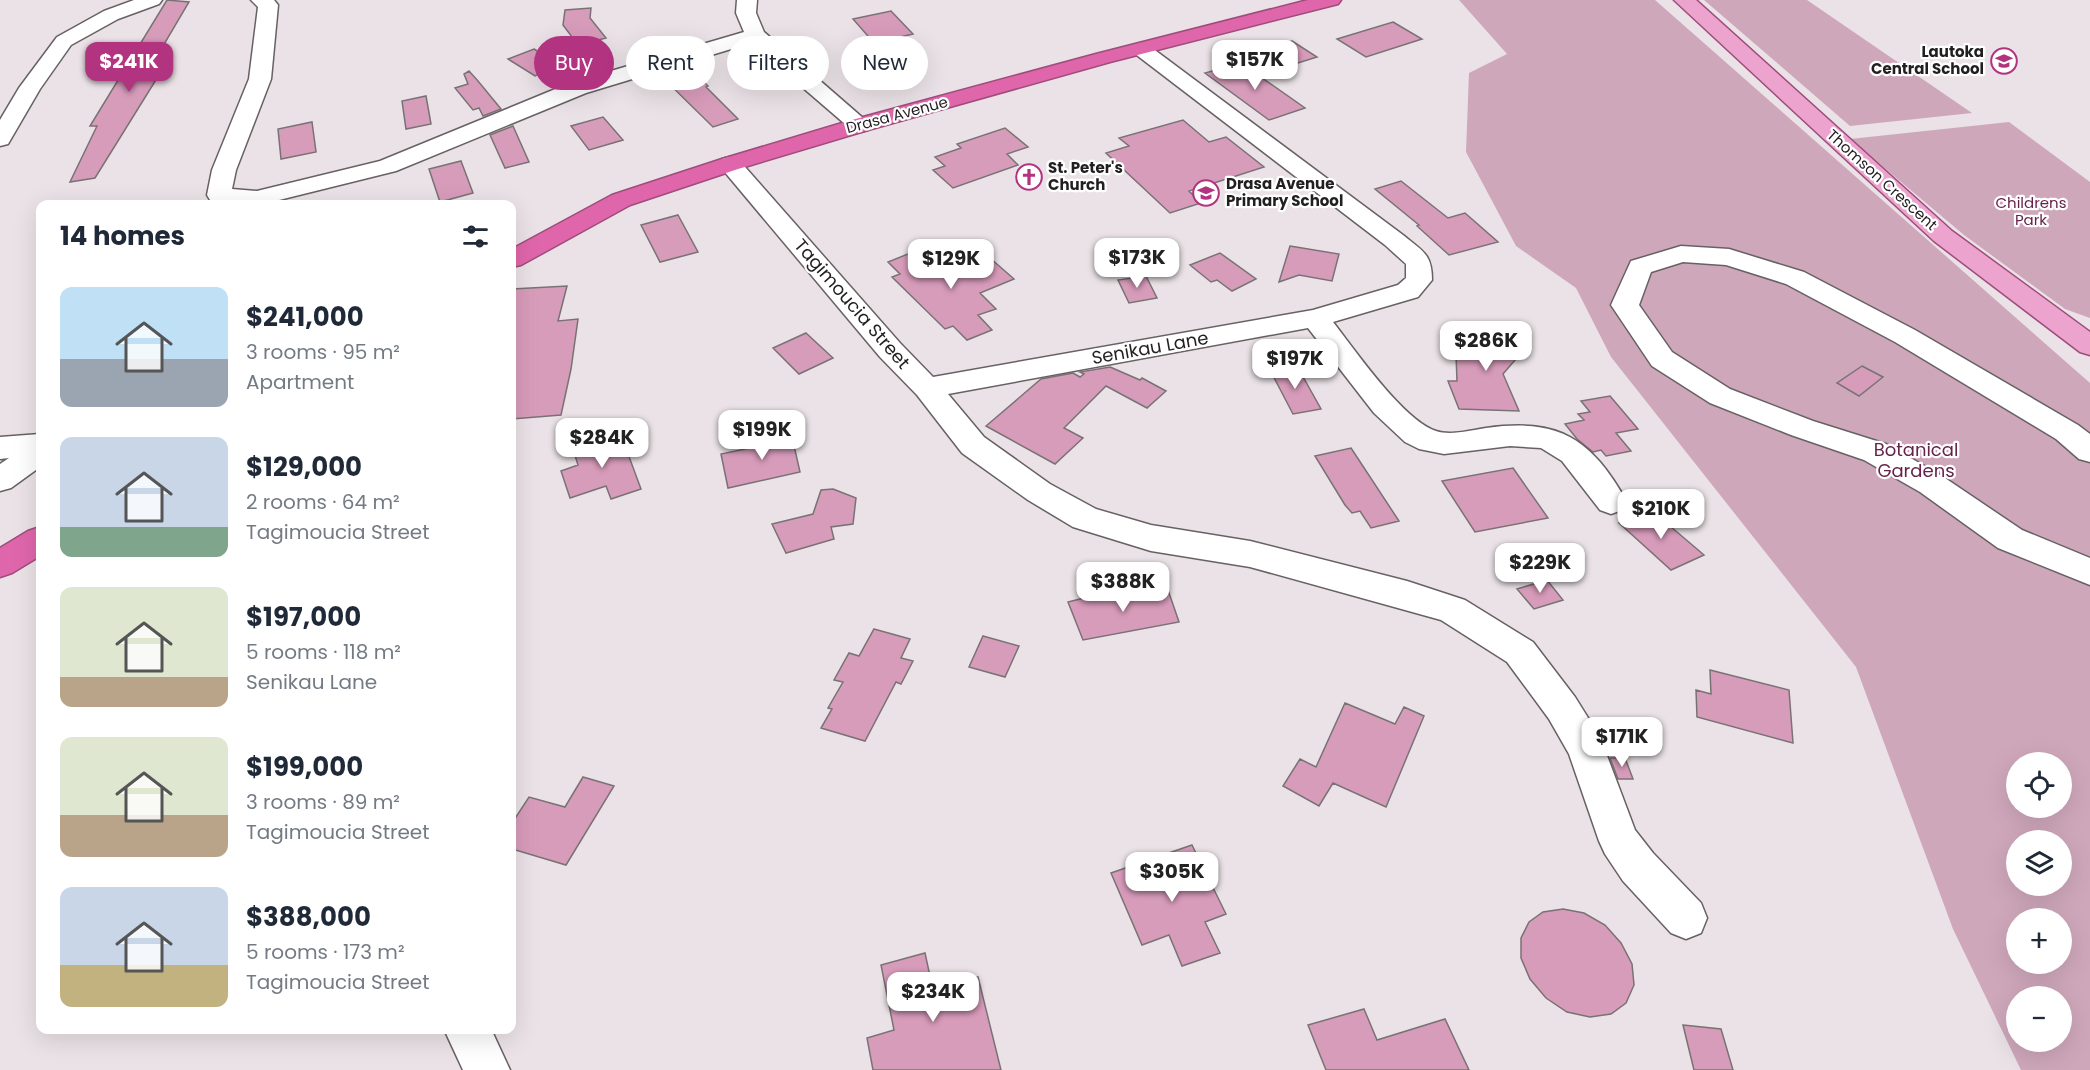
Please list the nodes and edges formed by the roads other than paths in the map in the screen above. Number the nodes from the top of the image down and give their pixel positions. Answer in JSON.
{"nodes":[{"id":1,"x":152,"y":0,"type":"edge"},
{"id":2,"x":747,"y":0,"type":"edge"},
{"id":3,"x":1331,"y":0,"type":"edge"},
{"id":4,"x":1684,"y":0,"type":"edge"},
{"id":5,"x":266,"y":2,"type":"edge"},
{"id":6,"x":755,"y":35,"type":"junction"},
{"id":7,"x":1141,"y":49,"type":"junction"},
{"id":8,"x":860,"y":125,"type":"junction"},
{"id":9,"x":0,"y":139,"type":"edge"},
{"id":10,"x":730,"y":164,"type":"junction"},
{"id":11,"x":228,"y":200,"type":"edge"},
{"id":12,"x":516,"y":257,"type":"edge"},
{"id":13,"x":1315,"y":318,"type":"junction"},
{"id":14,"x":2090,"y":346,"type":"edge"},
{"id":15,"x":927,"y":388,"type":"junction"},
{"id":16,"x":36,"y":445,"type":"edge"},
{"id":17,"x":0,"y":448,"type":"edge"},
{"id":18,"x":2090,"y":451,"type":"edge"},
{"id":19,"x":36,"y":455,"type":"edge"},
{"id":20,"x":0,"y":480,"type":"edge"},
{"id":21,"x":1611,"y":502,"type":"dead end"},
{"id":22,"x":36,"y":542,"type":"edge"},
{"id":23,"x":0,"y":564,"type":"edge"},
{"id":24,"x":2090,"y":572,"type":"edge"},
{"id":25,"x":1686,"y":918,"type":"dead end"},
{"id":26,"x":470,"y":1034,"type":"edge"},
{"id":27,"x":487,"y":1070,"type":"edge"}],
"edges":[{"from":1,"to":9,"type":"street"},
{"from":2,"to":6,"type":"street"},
{"from":3,"to":7,"type":"highway","name":"Drasa Avenue"},
{"from":4,"to":14,"type":"main road","name":"Thomson Crescent"},
{"from":5,"to":11,"type":"street"},
{"from":6,"to":8,"type":"street"},
{"from":6,"to":11,"type":"street"},
{"from":7,"to":8,"type":"highway","name":"Drasa Avenue"},
{"from":7,"to":13,"type":"street","name":"Senikau Lane"},
{"from":8,"to":10,"type":"highway","name":"Drasa Avenue"},
{"from":10,"to":12,"type":"highway","name":"Drasa Avenue"},
{"from":10,"to":15,"type":"street","name":"Tagimoucia Street"},
{"from":13,"to":15,"type":"street","name":"Senikau Lane"},
{"from":13,"to":21,"type":"street"},
{"from":15,"to":25,"type":"street","name":"Tagimoucia Street"},
{"from":16,"to":17,"type":"street"},
{"from":18,"to":24,"type":"street"},
{"from":19,"to":20,"type":"street"},
{"from":22,"to":23,"type":"highway"},
{"from":26,"to":27,"type":"street"}]}
